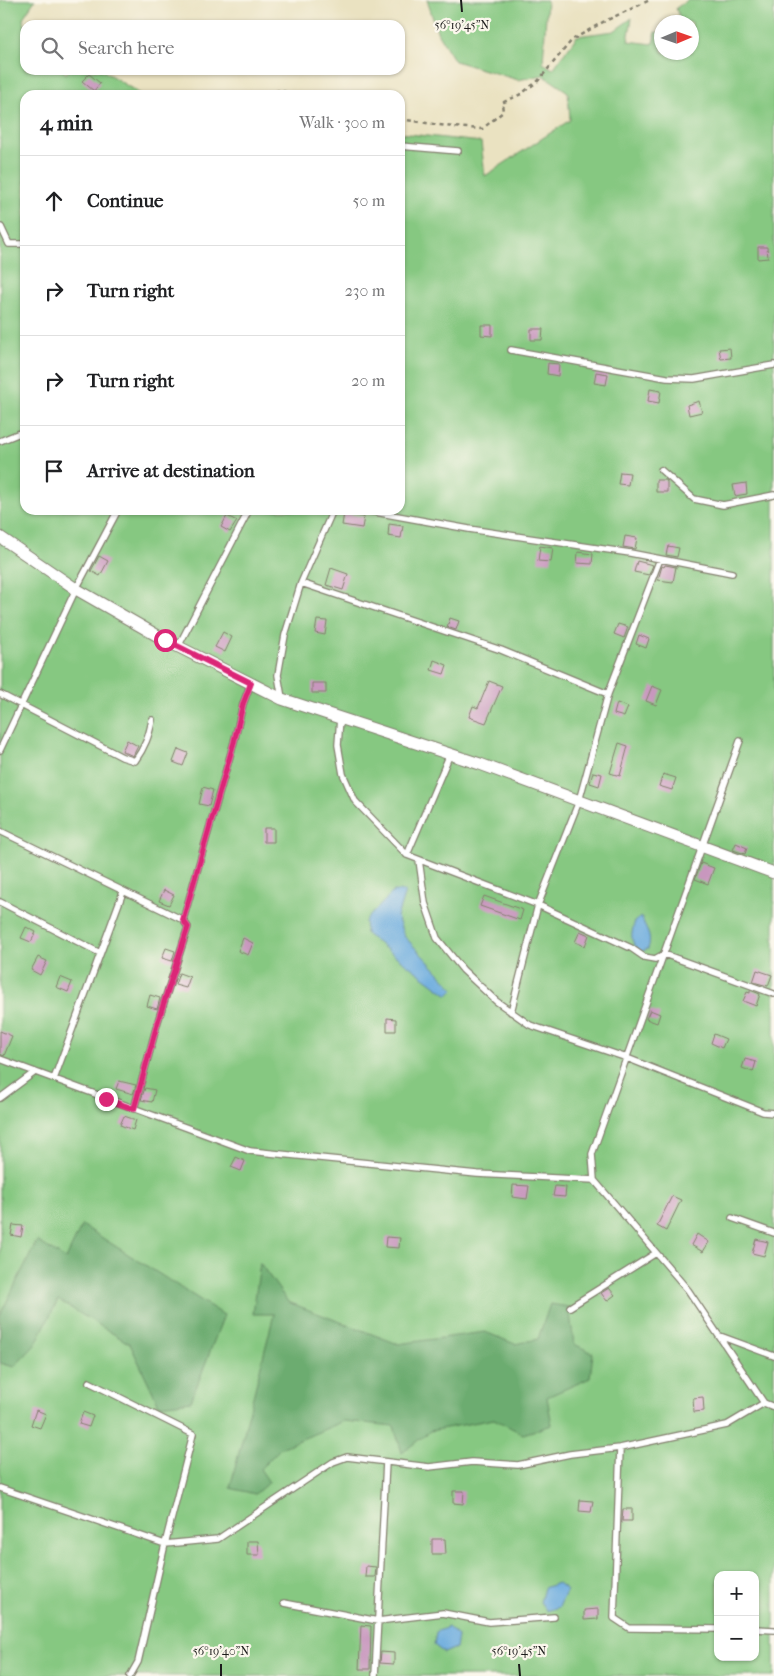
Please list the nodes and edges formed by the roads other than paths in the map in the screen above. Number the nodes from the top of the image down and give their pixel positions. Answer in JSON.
{"nodes":[{"id":1,"x":405,"y":146,"type":"edge"},
{"id":2,"x":458,"y":150,"type":"dead end"},
{"id":3,"x":0,"y":227,"type":"edge"},
{"id":4,"x":20,"y":244,"type":"edge"},
{"id":5,"x":511,"y":350,"type":"dead end"},
{"id":6,"x":774,"y":365,"type":"edge"},
{"id":7,"x":20,"y":433,"type":"edge"},
{"id":8,"x":0,"y":441,"type":"edge"},
{"id":9,"x":661,"y":470,"type":"dead end"},
{"id":10,"x":774,"y":495,"type":"edge"},
{"id":11,"x":115,"y":515,"type":"edge"},
{"id":12,"x":246,"y":515,"type":"edge"},
{"id":13,"x":331,"y":515,"type":"edge"},
{"id":14,"x":392,"y":515,"type":"edge"},
{"id":15,"x":0,"y":537,"type":"edge"},
{"id":16,"x":660,"y":559,"type":"junction"},
{"id":17,"x":732,"y":574,"type":"dead end"},
{"id":18,"x":301,"y":583,"type":"junction"},
{"id":19,"x":76,"y":589,"type":"junction"},
{"id":20,"x":178,"y":647,"type":"junction"},
{"id":21,"x":251,"y":683,"type":"junction"},
{"id":22,"x":0,"y":694,"type":"edge"},
{"id":23,"x":608,"y":694,"type":"junction"},
{"id":24,"x":282,"y":698,"type":"junction"},
{"id":25,"x":22,"y":704,"type":"junction"},
{"id":26,"x":340,"y":718,"type":"junction"},
{"id":27,"x":152,"y":720,"type":"dead end"},
{"id":28,"x":740,"y":741,"type":"dead end"},
{"id":29,"x":0,"y":750,"type":"edge"},
{"id":30,"x":450,"y":754,"type":"junction"},
{"id":31,"x":579,"y":801,"type":"junction"},
{"id":32,"x":0,"y":831,"type":"edge"},
{"id":33,"x":702,"y":846,"type":"junction"},
{"id":34,"x":407,"y":855,"type":"junction"},
{"id":35,"x":419,"y":860,"type":"junction"},
{"id":36,"x":774,"y":873,"type":"edge"},
{"id":37,"x":123,"y":892,"type":"junction"},
{"id":38,"x":0,"y":902,"type":"edge"},
{"id":39,"x":538,"y":905,"type":"junction"},
{"id":40,"x":183,"y":920,"type":"junction"},
{"id":41,"x":100,"y":953,"type":"junction"},
{"id":42,"x":664,"y":954,"type":"junction"},
{"id":43,"x":774,"y":994,"type":"edge"},
{"id":44,"x":511,"y":1012,"type":"junction"},
{"id":45,"x":627,"y":1058,"type":"junction"},
{"id":46,"x":0,"y":1059,"type":"edge"},
{"id":47,"x":35,"y":1072,"type":"junction"},
{"id":48,"x":54,"y":1079,"type":"junction"},
{"id":49,"x":0,"y":1098,"type":"edge"},
{"id":50,"x":134,"y":1109,"type":"junction"},
{"id":51,"x":774,"y":1113,"type":"edge"},
{"id":52,"x":594,"y":1180,"type":"junction"},
{"id":53,"x":732,"y":1218,"type":"dead end"},
{"id":54,"x":774,"y":1233,"type":"edge"},
{"id":55,"x":656,"y":1253,"type":"junction"},
{"id":56,"x":570,"y":1307,"type":"dead end"},
{"id":57,"x":720,"y":1336,"type":"junction"},
{"id":58,"x":774,"y":1356,"type":"edge"},
{"id":59,"x":89,"y":1382,"type":"dead end"},
{"id":60,"x":764,"y":1402,"type":"junction"},
{"id":61,"x":774,"y":1407,"type":"edge"},
{"id":62,"x":620,"y":1448,"type":"junction"},
{"id":63,"x":386,"y":1462,"type":"junction"},
{"id":64,"x":0,"y":1488,"type":"edge"},
{"id":65,"x":165,"y":1544,"type":"junction"},
{"id":66,"x":284,"y":1603,"type":"dead end"},
{"id":67,"x":554,"y":1617,"type":"dead end"},
{"id":68,"x":378,"y":1621,"type":"junction"},
{"id":69,"x":714,"y":1629,"type":"edge"},
{"id":70,"x":759,"y":1629,"type":"edge"},
{"id":71,"x":774,"y":1630,"type":"edge"},
{"id":72,"x":130,"y":1676,"type":"edge"},
{"id":73,"x":375,"y":1676,"type":"edge"}],
"edges":[{"from":1,"to":2,"type":"lane"},
{"from":3,"to":4,"type":"lane"},
{"from":5,"to":6,"type":"lane"},
{"from":7,"to":8,"type":"lane"},
{"from":9,"to":10,"type":"lane"},
{"from":11,"to":19,"type":"lane"},
{"from":12,"to":20,"type":"lane"},
{"from":13,"to":18,"type":"lane"},
{"from":14,"to":16,"type":"lane"},
{"from":15,"to":19,"type":"street"},
{"from":16,"to":17,"type":"lane"},
{"from":16,"to":23,"type":"lane"},
{"from":18,"to":23,"type":"lane"},
{"from":18,"to":24,"type":"lane"},
{"from":19,"to":20,"type":"street"},
{"from":19,"to":25,"type":"lane"},
{"from":20,"to":21,"type":"street"},
{"from":21,"to":24,"type":"street"},
{"from":21,"to":40,"type":"lane"},
{"from":22,"to":25,"type":"lane"},
{"from":23,"to":31,"type":"lane"},
{"from":24,"to":26,"type":"street"},
{"from":25,"to":27,"type":"lane"},
{"from":25,"to":29,"type":"lane"},
{"from":26,"to":30,"type":"street"},
{"from":26,"to":34,"type":"lane"},
{"from":28,"to":33,"type":"lane"},
{"from":30,"to":31,"type":"street"},
{"from":30,"to":34,"type":"lane"},
{"from":31,"to":33,"type":"street"},
{"from":31,"to":39,"type":"lane"},
{"from":32,"to":37,"type":"lane"},
{"from":33,"to":36,"type":"street"},
{"from":33,"to":42,"type":"lane"},
{"from":34,"to":35,"type":"lane"},
{"from":35,"to":39,"type":"lane"},
{"from":35,"to":44,"type":"lane"},
{"from":37,"to":40,"type":"lane"},
{"from":37,"to":41,"type":"lane"},
{"from":38,"to":41,"type":"lane"},
{"from":39,"to":42,"type":"lane"},
{"from":39,"to":44,"type":"lane"},
{"from":40,"to":50,"type":"lane"},
{"from":41,"to":48,"type":"lane"},
{"from":42,"to":43,"type":"lane"},
{"from":42,"to":45,"type":"lane"},
{"from":44,"to":45,"type":"lane"},
{"from":45,"to":51,"type":"lane"},
{"from":45,"to":52,"type":"lane"},
{"from":46,"to":47,"type":"lane"},
{"from":47,"to":48,"type":"lane"},
{"from":47,"to":49,"type":"lane"},
{"from":48,"to":50,"type":"lane"},
{"from":50,"to":52,"type":"lane"},
{"from":52,"to":55,"type":"lane"},
{"from":53,"to":54,"type":"lane"},
{"from":55,"to":56,"type":"lane"},
{"from":55,"to":57,"type":"lane"},
{"from":57,"to":58,"type":"lane"},
{"from":57,"to":60,"type":"lane"},
{"from":59,"to":65,"type":"lane"},
{"from":60,"to":61,"type":"lane"},
{"from":60,"to":62,"type":"lane"},
{"from":62,"to":63,"type":"lane"},
{"from":62,"to":69,"type":"lane"},
{"from":63,"to":65,"type":"lane"},
{"from":63,"to":68,"type":"lane"},
{"from":64,"to":65,"type":"lane"},
{"from":65,"to":72,"type":"lane"},
{"from":66,"to":68,"type":"lane"},
{"from":67,"to":68,"type":"lane"},
{"from":68,"to":73,"type":"lane"},
{"from":70,"to":71,"type":"lane"}]}
